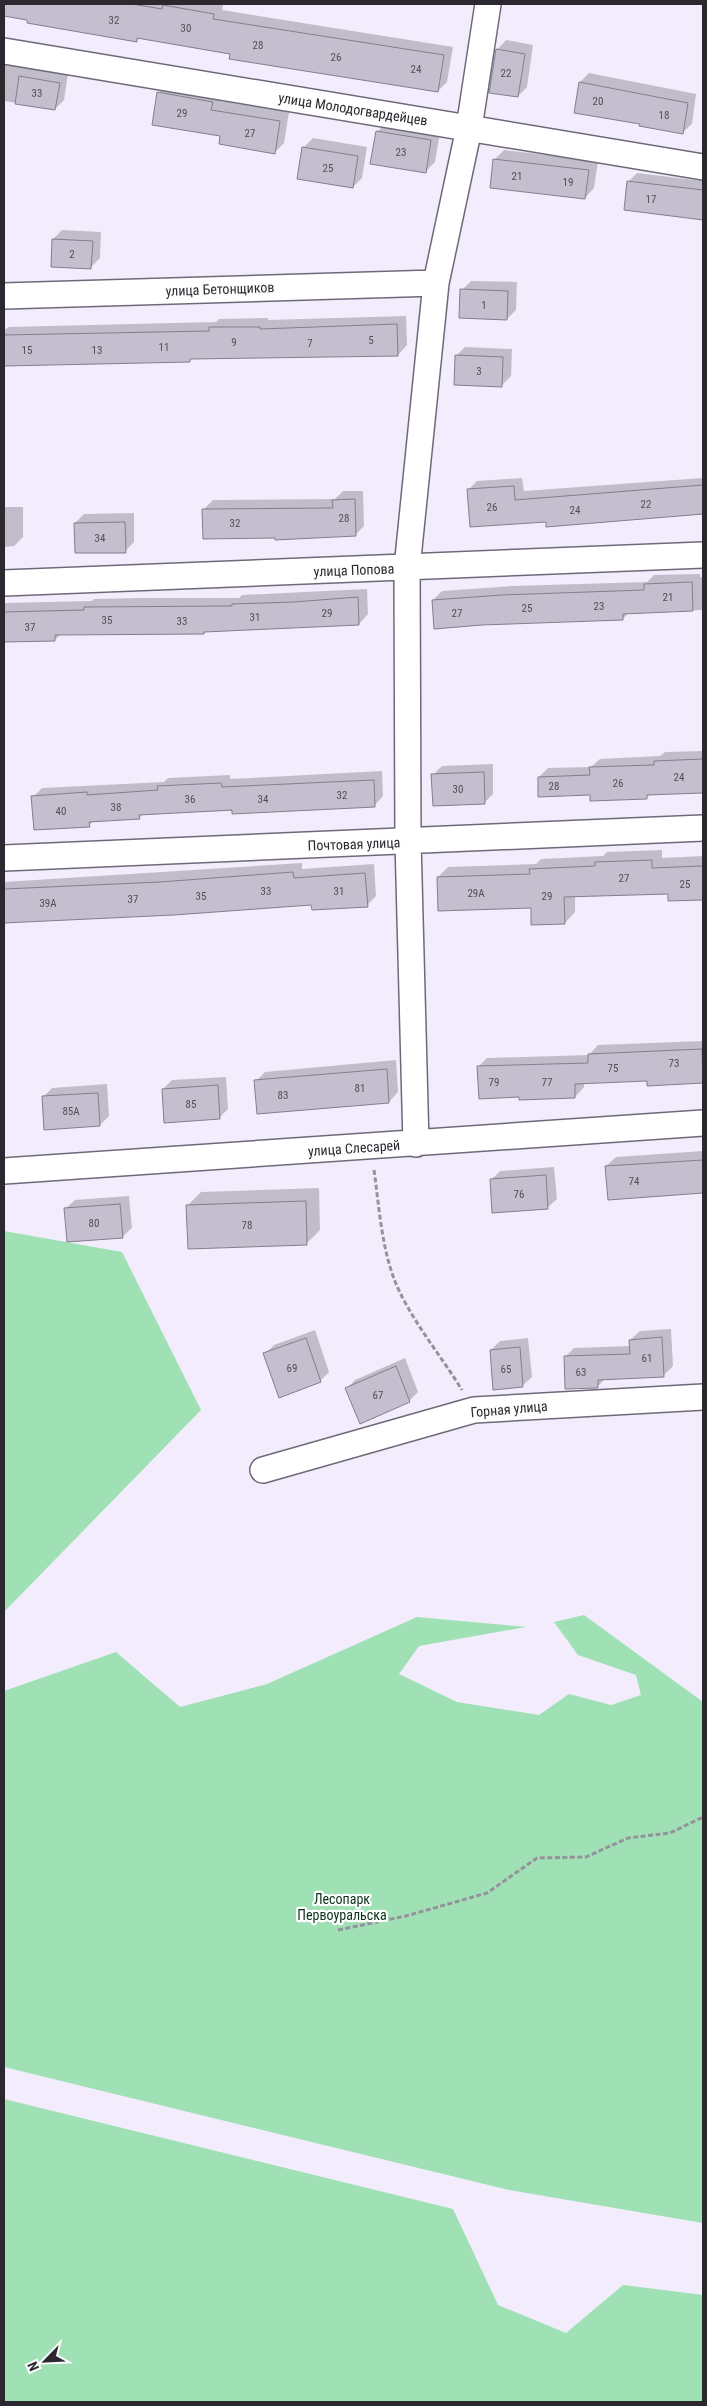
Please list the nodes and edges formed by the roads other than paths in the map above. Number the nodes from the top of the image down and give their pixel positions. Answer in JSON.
{"nodes":[{"id":1,"x":488,"y":4,"type":"edge"},
{"id":2,"x":4,"y":51,"type":"edge"},
{"id":3,"x":469,"y":128,"type":"junction"},
{"id":4,"x":703,"y":167,"type":"edge"},
{"id":5,"x":436,"y":283,"type":"junction"},
{"id":6,"x":4,"y":296,"type":"edge"},
{"id":7,"x":703,"y":555,"type":"edge"},
{"id":8,"x":406,"y":568,"type":"junction"},
{"id":9,"x":4,"y":583,"type":"edge"},
{"id":10,"x":703,"y":828,"type":"edge"},
{"id":11,"x":408,"y":842,"type":"junction"},
{"id":12,"x":4,"y":858,"type":"edge"},
{"id":13,"x":703,"y":1123,"type":"edge"},
{"id":14,"x":416,"y":1144,"type":"junction"},
{"id":15,"x":4,"y":1171,"type":"edge"},
{"id":16,"x":703,"y":1397,"type":"edge"},
{"id":17,"x":263,"y":1470,"type":"dead end"}],
"edges":[{"from":1,"to":3,"type":"street"},
{"from":2,"to":3,"type":"street","name":"улица Молодогвардейцев"},
{"from":3,"to":4,"type":"street","name":"улица Молодогвардейцев"},
{"from":3,"to":5,"type":"street"},
{"from":5,"to":6,"type":"street","name":"улица Бетонщиков"},
{"from":5,"to":8,"type":"street"},
{"from":7,"to":8,"type":"street","name":"улица Попова"},
{"from":8,"to":9,"type":"street","name":"улица Попова"},
{"from":8,"to":11,"type":"street"},
{"from":10,"to":11,"type":"street","name":"Почтовая улица"},
{"from":11,"to":12,"type":"street","name":"Почтовая улица"},
{"from":11,"to":14,"type":"street"},
{"from":13,"to":14,"type":"street","name":"улица Слесарей"},
{"from":14,"to":15,"type":"street","name":"улица Слесарей"},
{"from":16,"to":17,"type":"street","name":"Горная улица"}]}
